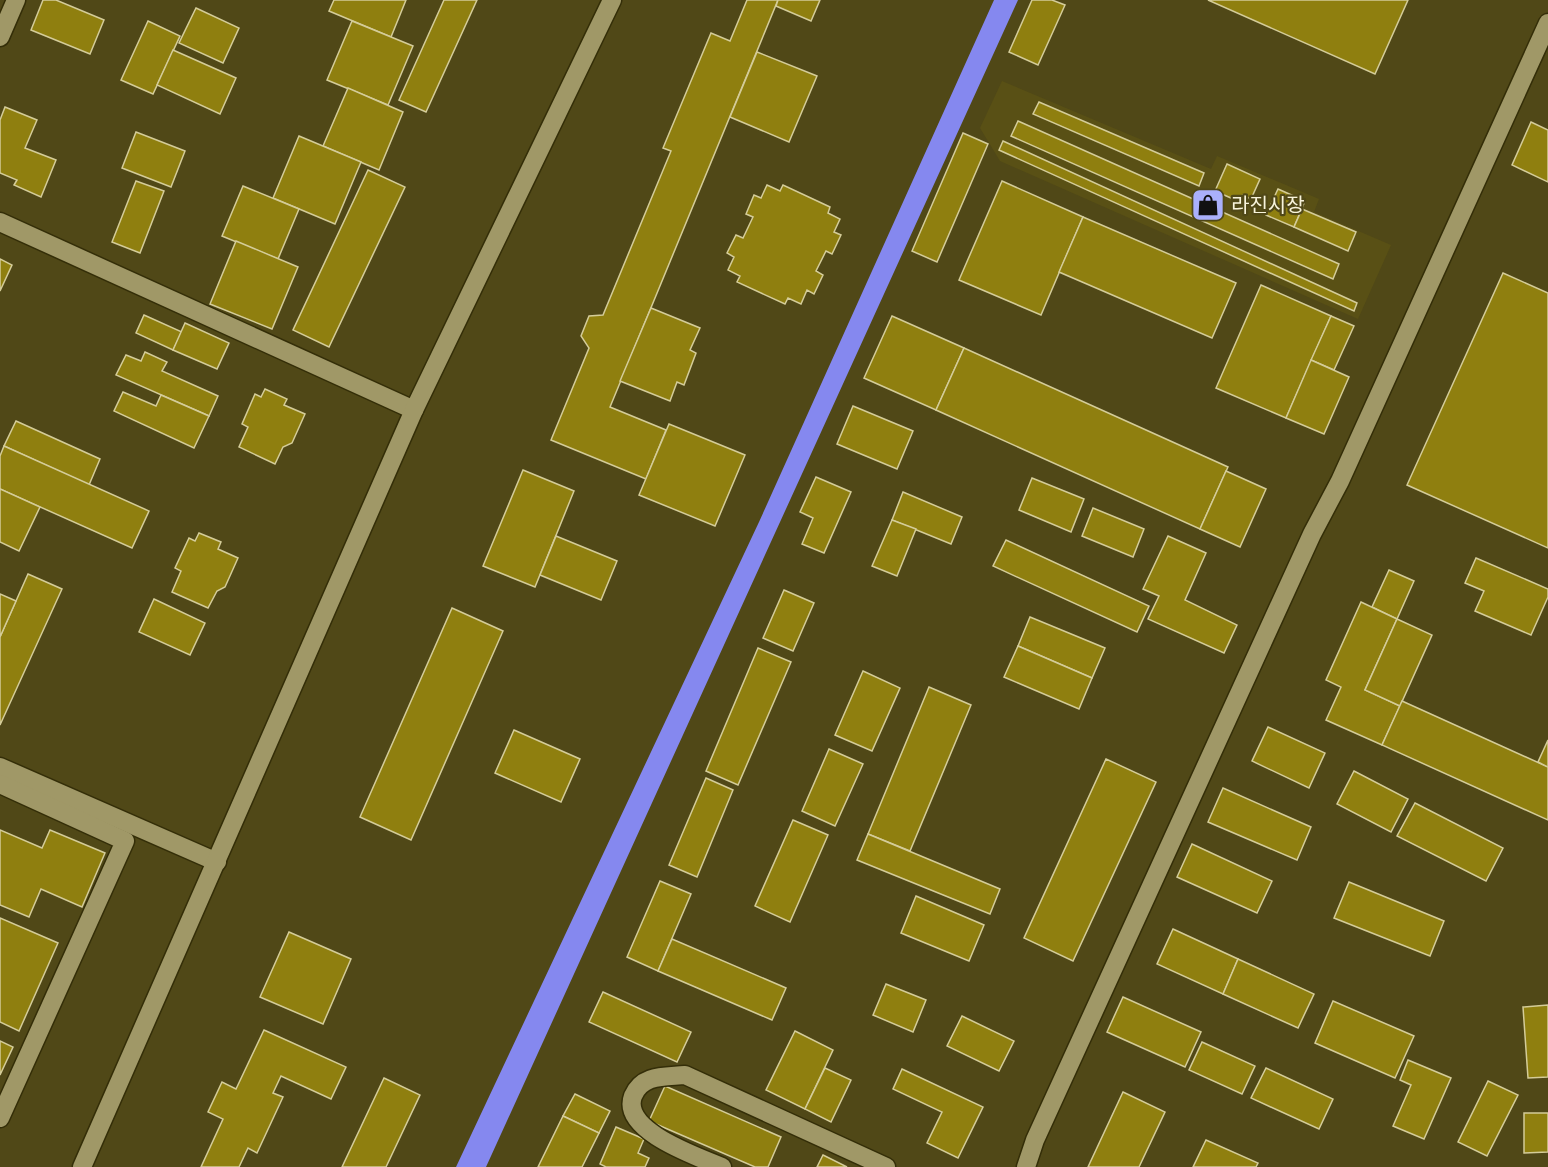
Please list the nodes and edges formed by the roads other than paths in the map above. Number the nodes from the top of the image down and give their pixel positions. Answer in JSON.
{"nodes":[{"id":1,"x":16,"y":0,"type":"edge"},
{"id":2,"x":612,"y":0,"type":"edge"},
{"id":3,"x":1548,"y":23,"type":"edge"},
{"id":4,"x":0,"y":37,"type":"edge"},
{"id":5,"x":0,"y":222,"type":"edge"},
{"id":6,"x":414,"y":410,"type":"junction"},
{"id":7,"x":0,"y":767,"type":"edge"},
{"id":8,"x":0,"y":784,"type":"edge"},
{"id":9,"x":217,"y":862,"type":"junction"},
{"id":10,"x":0,"y":1118,"type":"edge"},
{"id":11,"x":82,"y":1167,"type":"edge"},
{"id":12,"x":722,"y":1167,"type":"edge"},
{"id":13,"x":886,"y":1167,"type":"edge"},
{"id":14,"x":1026,"y":1167,"type":"edge"}],
"edges":[{"from":1,"to":4,"type":"street"},
{"from":2,"to":6,"type":"street"},
{"from":3,"to":14,"type":"street"},
{"from":5,"to":6,"type":"street"},
{"from":6,"to":9,"type":"street"},
{"from":7,"to":9,"type":"street"},
{"from":8,"to":10,"type":"street"},
{"from":9,"to":11,"type":"street"},
{"from":12,"to":13,"type":"street"}]}
